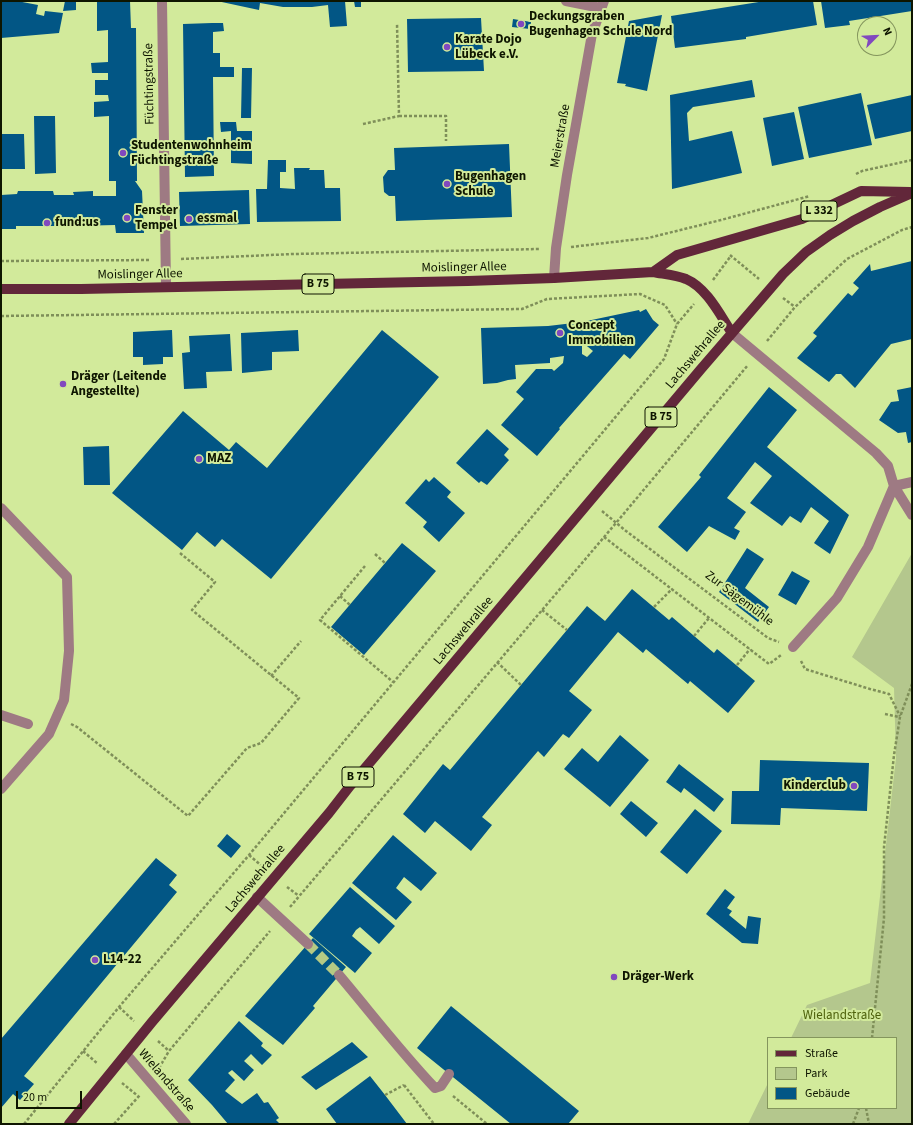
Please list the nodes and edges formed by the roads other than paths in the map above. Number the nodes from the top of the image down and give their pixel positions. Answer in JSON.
{"nodes":[{"id":1,"x":162,"y":1,"type":"edge"},
{"id":2,"x":566,"y":1,"type":"edge"},
{"id":3,"x":603,"y":4,"type":"edge"},
{"id":4,"x":912,"y":193,"type":"edge"},
{"id":5,"x":652,"y":272,"type":"junction"},
{"id":6,"x":554,"y":278,"type":"junction"},
{"id":7,"x":166,"y":287,"type":"junction"},
{"id":8,"x":1,"y":289,"type":"edge"},
{"id":9,"x":732,"y":333,"type":"junction"},
{"id":10,"x":912,"y":482,"type":"edge"},
{"id":11,"x":894,"y":486,"type":"junction"},
{"id":12,"x":1,"y":508,"type":"edge"},
{"id":13,"x":912,"y":515,"type":"edge"},
{"id":14,"x":793,"y":646,"type":"road end"},
{"id":15,"x":1,"y":715,"type":"edge"},
{"id":16,"x":28,"y":724,"type":"dead end"},
{"id":17,"x":1,"y":789,"type":"edge"},
{"id":18,"x":257,"y":897,"type":"junction"},
{"id":19,"x":308,"y":944,"type":"tunnel mouth"},
{"id":20,"x":340,"y":975,"type":"tunnel mouth"},
{"id":21,"x":126,"y":1054,"type":"junction"},
{"id":22,"x":449,"y":1074,"type":"dead end"},
{"id":23,"x":69,"y":1124,"type":"edge"},
{"id":24,"x":186,"y":1124,"type":"edge"}],
"edges":[{"from":1,"to":7,"type":"street","name":"Füchtingstraße"},
{"from":2,"to":3,"type":"street"},
{"from":3,"to":6,"type":"street","name":"Meierstraße"},
{"from":4,"to":5,"type":"main road","number":"L 332"},
{"from":4,"to":9,"type":"main road","name":"Lachswehrallee","number":"L 332"},
{"from":5,"to":6,"type":"main road","name":"Moislinger Allee","number":"B 75"},
{"from":5,"to":9,"type":"main road","number":"B 75"},
{"from":6,"to":7,"type":"main road","name":"Moislinger Allee","number":"B 75"},
{"from":7,"to":8,"type":"main road","name":"Moislinger Allee","number":"B 75"},
{"from":9,"to":11,"type":"street"},
{"from":9,"to":18,"type":"main road","name":"Lachswehrallee","number":"B 75"},
{"from":10,"to":11,"type":"street"},
{"from":11,"to":13,"type":"street"},
{"from":11,"to":14,"type":"street"},
{"from":12,"to":17,"type":"street"},
{"from":15,"to":16,"type":"street"},
{"from":18,"to":19,"type":"street"},
{"from":18,"to":21,"type":"main road","name":"Lachswehrallee","number":"B 75"},
{"from":20,"to":22,"type":"street"},
{"from":21,"to":23,"type":"main road","name":"Lachswehrallee","number":"B 75"},
{"from":21,"to":24,"type":"street","name":"Wielandstraße"}]}
